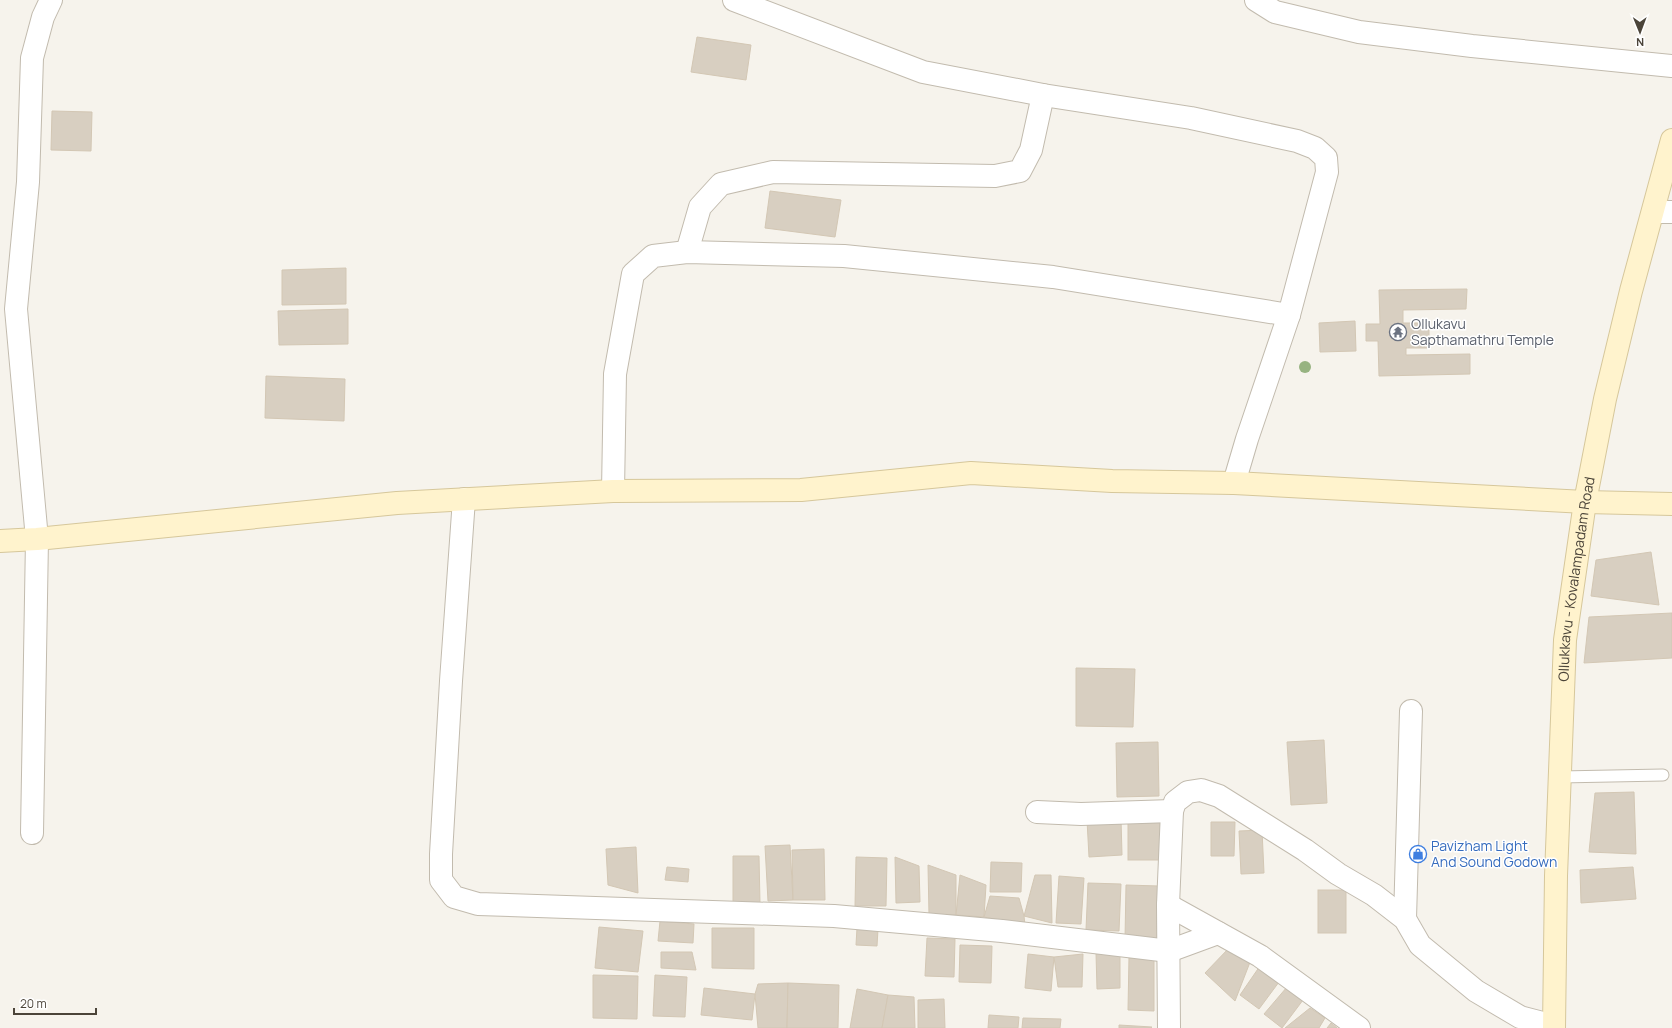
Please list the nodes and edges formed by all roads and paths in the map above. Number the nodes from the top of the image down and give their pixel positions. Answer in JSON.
{"nodes":[{"id":1,"x":51,"y":0,"type":"edge"},
{"id":2,"x":734,"y":0,"type":"edge"},
{"id":3,"x":1256,"y":0,"type":"edge"},
{"id":4,"x":1672,"y":66,"type":"edge"},
{"id":5,"x":1043,"y":95,"type":"junction"},
{"id":6,"x":1672,"y":140,"type":"edge"},
{"id":7,"x":1662,"y":212,"type":"edge"},
{"id":8,"x":687,"y":252,"type":"junction"},
{"id":9,"x":1289,"y":315,"type":"junction"},
{"id":10,"x":1234,"y":483,"type":"junction"},
{"id":11,"x":614,"y":491,"type":"junction"},
{"id":12,"x":464,"y":499,"type":"junction"},
{"id":13,"x":1585,"y":502,"type":"junction"},
{"id":14,"x":1672,"y":504,"type":"edge"},
{"id":15,"x":37,"y":539,"type":"junction"},
{"id":16,"x":0,"y":541,"type":"edge"},
{"id":17,"x":1411,"y":711,"type":"dead end"},
{"id":18,"x":1663,"y":775,"type":"dead end"},
{"id":19,"x":1560,"y":777,"type":"junction"},
{"id":20,"x":1172,"y":811,"type":"junction"},
{"id":21,"x":1037,"y":812,"type":"dead end"},
{"id":22,"x":32,"y":833,"type":"dead end"},
{"id":23,"x":1168,"y":905,"type":"junction"},
{"id":24,"x":1405,"y":919,"type":"junction"},
{"id":25,"x":1218,"y":933,"type":"junction"},
{"id":26,"x":1169,"y":951,"type":"junction"},
{"id":27,"x":1554,"y":1027,"type":"edge"},
{"id":28,"x":1169,"y":1028,"type":"edge"},
{"id":29,"x":1359,"y":1028,"type":"edge"}],
"edges":[{"from":1,"to":15,"type":"street"},
{"from":2,"to":5,"type":"street"},
{"from":3,"to":4,"type":"street"},
{"from":5,"to":8,"type":"street"},
{"from":5,"to":9,"type":"street"},
{"from":6,"to":7,"type":"street","name":"Ollukkavu - Kovalampadam Road"},
{"from":7,"to":13,"type":"street","name":"Ollukkavu - Kovalampadam Road"},
{"from":8,"to":9,"type":"street"},
{"from":8,"to":11,"type":"street"},
{"from":9,"to":10,"type":"street"},
{"from":10,"to":11,"type":"street"},
{"from":10,"to":13,"type":"street"},
{"from":11,"to":12,"type":"street"},
{"from":12,"to":15,"type":"street"},
{"from":12,"to":26,"type":"street"},
{"from":13,"to":14,"type":"street"},
{"from":13,"to":19,"type":"street","name":"Ollukkavu - Kovalampadam Road"},
{"from":15,"to":16,"type":"street"},
{"from":15,"to":22,"type":"street"},
{"from":17,"to":24,"type":"street"},
{"from":18,"to":19,"type":"lane"},
{"from":19,"to":27,"type":"street","name":"Ollukkavu - Kovalampadam Road"},
{"from":20,"to":21,"type":"street"},
{"from":20,"to":23,"type":"street"},
{"from":20,"to":24,"type":"street"},
{"from":23,"to":25,"type":"street"},
{"from":23,"to":26,"type":"street"},
{"from":24,"to":27,"type":"street"},
{"from":25,"to":26,"type":"street"},
{"from":25,"to":29,"type":"street"},
{"from":26,"to":28,"type":"street"}]}
